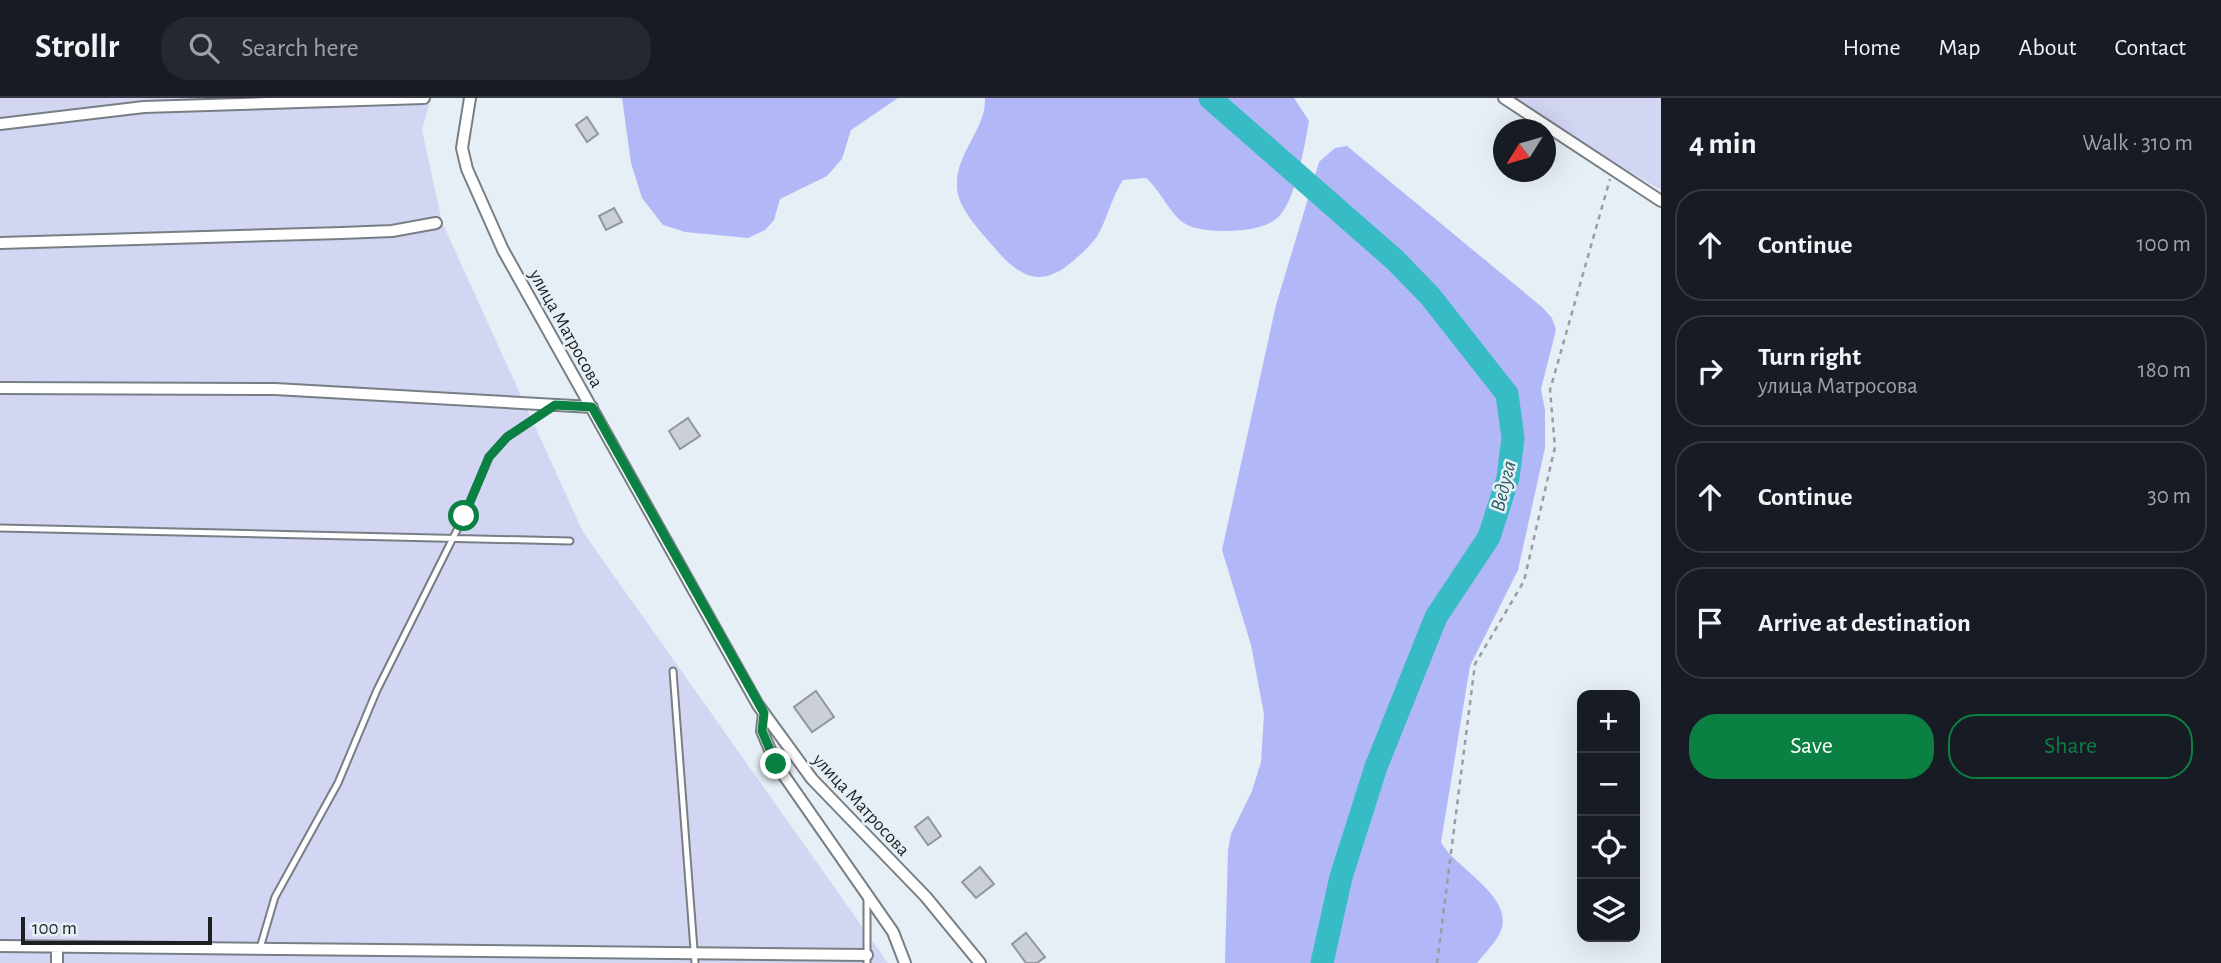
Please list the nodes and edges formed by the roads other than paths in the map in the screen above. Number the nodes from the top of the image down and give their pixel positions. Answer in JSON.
{"nodes":[{"id":1,"x":424,"y":98,"type":"edge"},
{"id":2,"x":470,"y":98,"type":"edge"},
{"id":3,"x":1504,"y":98,"type":"edge"},
{"id":4,"x":0,"y":124,"type":"edge"},
{"id":5,"x":1661,"y":201,"type":"edge"},
{"id":6,"x":436,"y":223,"type":"dead end"},
{"id":7,"x":0,"y":243,"type":"edge"},
{"id":8,"x":0,"y":388,"type":"edge"},
{"id":9,"x":555,"y":405,"type":"junction"},
{"id":10,"x":592,"y":407,"type":"junction"},
{"id":11,"x":0,"y":528,"type":"edge"},
{"id":12,"x":451,"y":538,"type":"junction"},
{"id":13,"x":570,"y":541,"type":"dead end"},
{"id":14,"x":673,"y":671,"type":"dead end"},
{"id":15,"x":764,"y":713,"type":"junction"},
{"id":16,"x":867,"y":895,"type":"junction"},
{"id":17,"x":0,"y":946,"type":"edge"},
{"id":18,"x":57,"y":947,"type":"junction"},
{"id":19,"x":220,"y":950,"type":"junction"},
{"id":20,"x":259,"y":951,"type":"junction"},
{"id":21,"x":539,"y":958,"type":"edge"},
{"id":22,"x":695,"y":959,"type":"edge"},
{"id":23,"x":867,"y":959,"type":"edge"},
{"id":24,"x":57,"y":963,"type":"edge"},
{"id":25,"x":219,"y":963,"type":"edge"},
{"id":26,"x":905,"y":963,"type":"edge"},
{"id":27,"x":980,"y":963,"type":"edge"}],
"edges":[{"from":1,"to":4,"type":"street"},
{"from":2,"to":10,"type":"street","name":"улица Матросова"},
{"from":3,"to":5,"type":"street"},
{"from":6,"to":7,"type":"street"},
{"from":8,"to":9,"type":"street"},
{"from":9,"to":10,"type":"street"},
{"from":9,"to":12,"type":"lane"},
{"from":10,"to":15,"type":"street","name":"улица Матросова"},
{"from":11,"to":12,"type":"lane"},
{"from":12,"to":13,"type":"lane"},
{"from":12,"to":20,"type":"lane"},
{"from":14,"to":22,"type":"lane"},
{"from":15,"to":16,"type":"street"},
{"from":15,"to":27,"type":"street","name":"улица Матросова"},
{"from":16,"to":23,"type":"lane"},
{"from":16,"to":26,"type":"street"},
{"from":17,"to":18,"type":"street"},
{"from":18,"to":19,"type":"street"},
{"from":18,"to":24,"type":"street"},
{"from":19,"to":20,"type":"street"},
{"from":19,"to":25,"type":"street"},
{"from":20,"to":21,"type":"street"},
{"from":21,"to":22,"type":"street"},
{"from":22,"to":23,"type":"street"}]}
